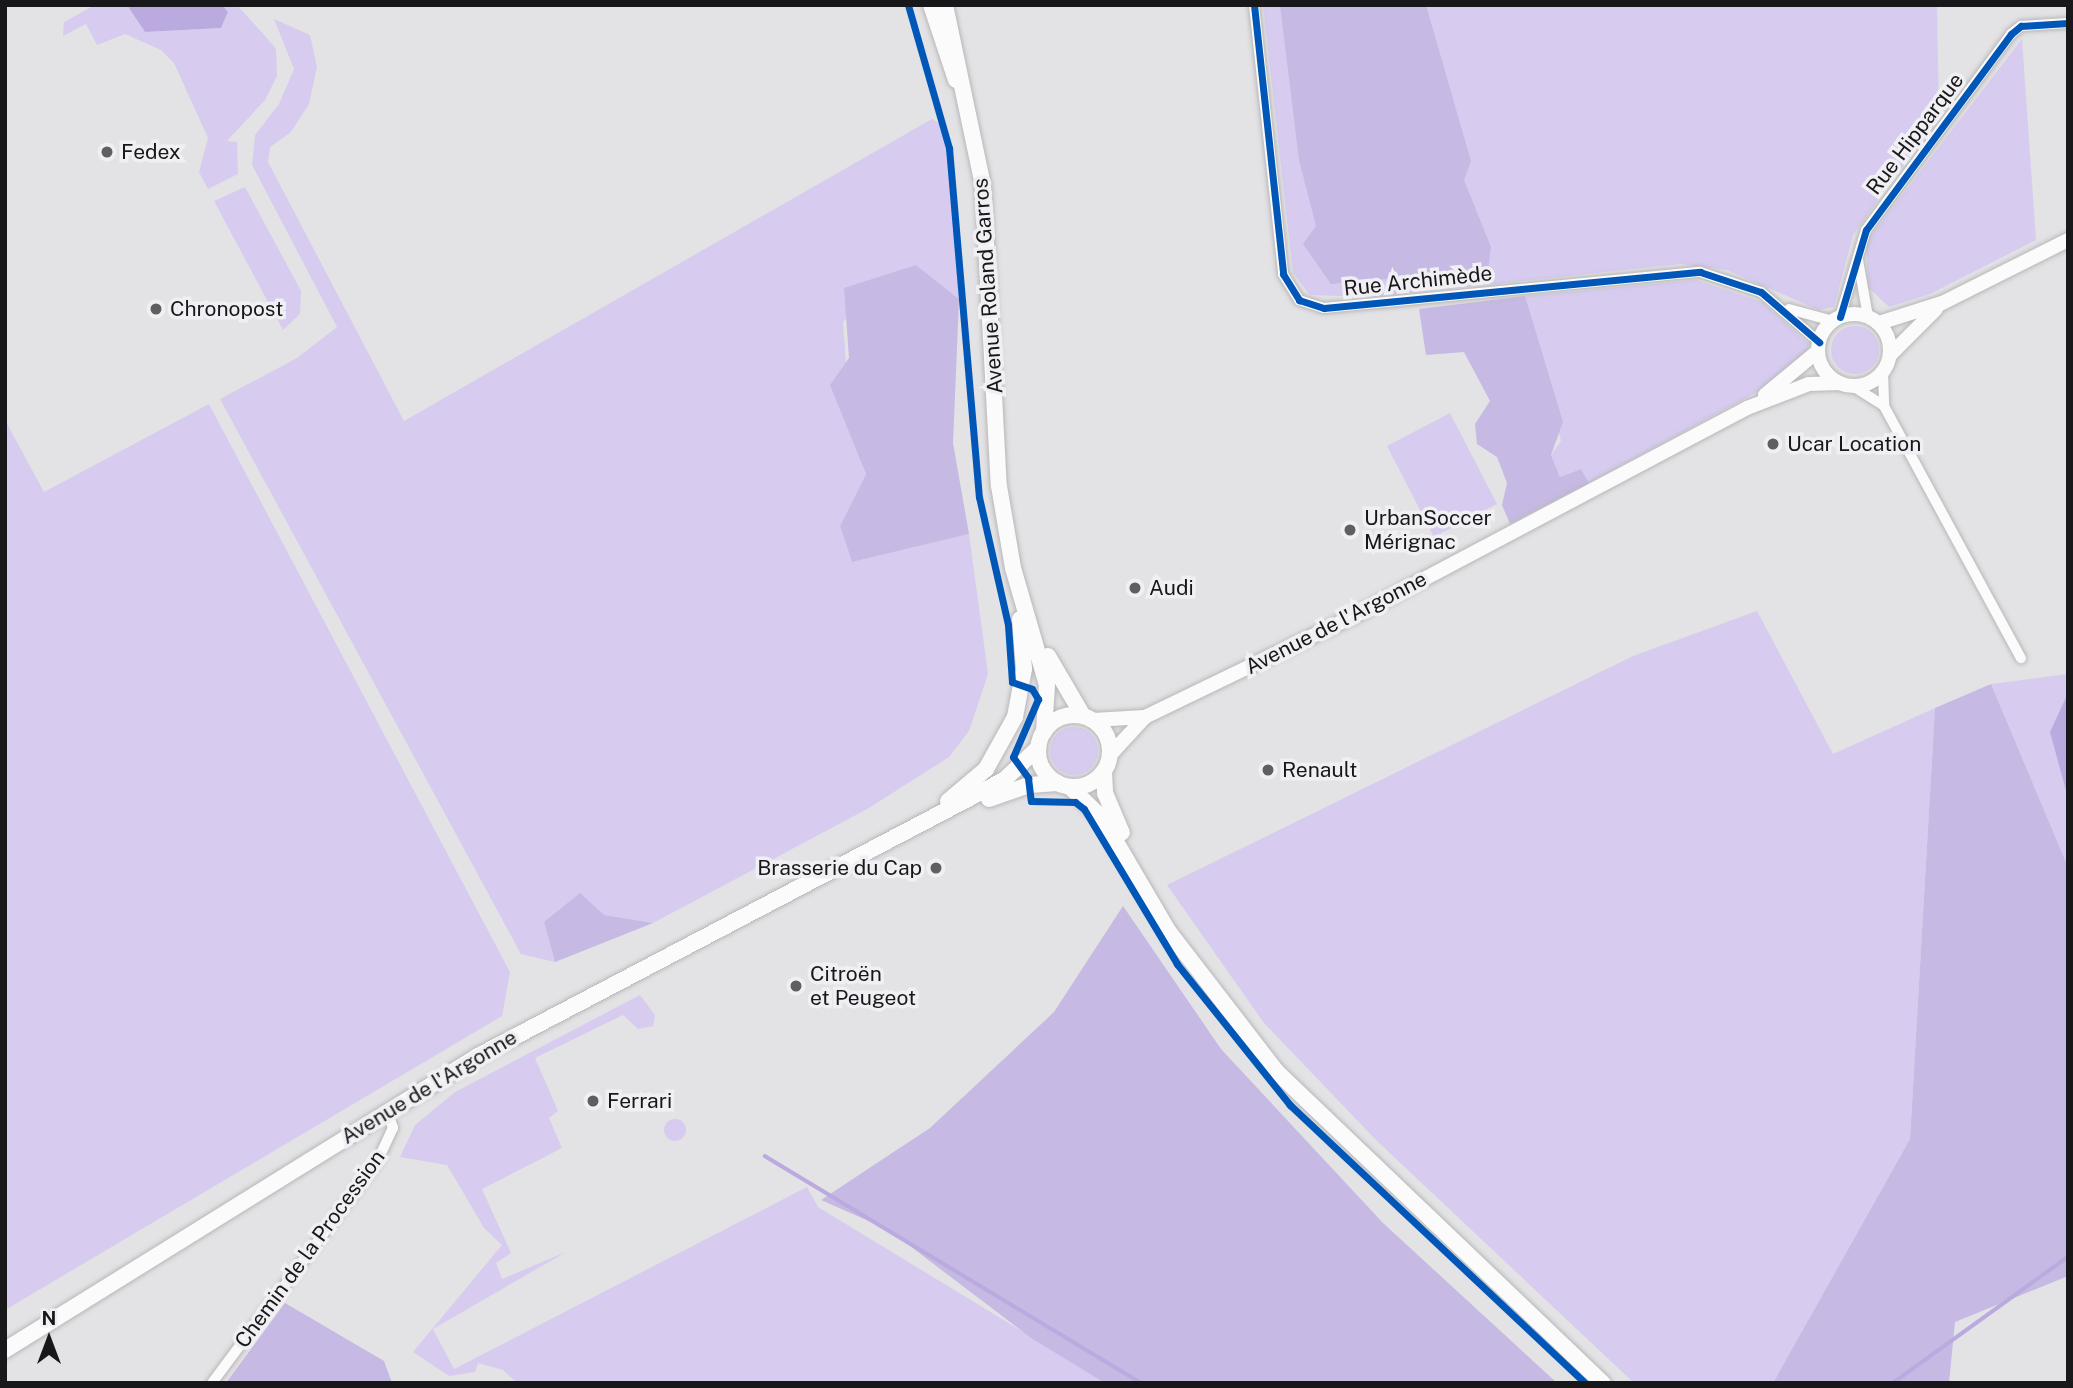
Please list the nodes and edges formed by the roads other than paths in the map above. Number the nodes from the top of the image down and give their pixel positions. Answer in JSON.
{"nodes":[{"id":1,"x":931,"y":5,"type":"edge"},
{"id":2,"x":945,"y":5,"type":"edge"},
{"id":3,"x":1254,"y":5,"type":"edge"},
{"id":4,"x":2068,"y":23,"type":"edge"},
{"id":5,"x":971,"y":121,"type":"junction"},
{"id":6,"x":2068,"y":240,"type":"edge"},
{"id":7,"x":1858,"y":254,"type":"junction"},
{"id":8,"x":1942,"y":303,"type":"junction"},
{"id":9,"x":1787,"y":308,"type":"junction"},
{"id":10,"x":1836,"y":319,"type":"junction"},
{"id":11,"x":1873,"y":320,"type":"junction"},
{"id":12,"x":1819,"y":346,"type":"junction"},
{"id":13,"x":1890,"y":355,"type":"junction"},
{"id":14,"x":1882,"y":372,"type":"junction"},
{"id":15,"x":1846,"y":384,"type":"junction"},
{"id":16,"x":1884,"y":406,"type":"junction"},
{"id":17,"x":1747,"y":408,"type":"junction"},
{"id":18,"x":1000,"y":452,"type":"junction"},
{"id":19,"x":999,"y":486,"type":"junction"},
{"id":20,"x":2021,"y":657,"type":"dead end"},
{"id":21,"x":1145,"y":717,"type":"junction"},
{"id":22,"x":1088,"y":718,"type":"junction"},
{"id":23,"x":1044,"y":732,"type":"junction"},
{"id":24,"x":1038,"y":748,"type":"junction"},
{"id":25,"x":1110,"y":755,"type":"junction"},
{"id":26,"x":1104,"y":772,"type":"junction"},
{"id":27,"x":1064,"y":785,"type":"junction"},
{"id":28,"x":896,"y":838,"type":"junction"},
{"id":29,"x":869,"y":853,"type":"junction"},
{"id":30,"x":1193,"y":965,"type":"junction"},
{"id":31,"x":387,"y":1111,"type":"junction"},
{"id":32,"x":5,"y":1350,"type":"edge"},
{"id":33,"x":212,"y":1383,"type":"edge"},
{"id":34,"x":1603,"y":1383,"type":"edge"}],
"edges":[{"from":1,"to":5,"type":"main road","name":"Avenue Roland Garros"},
{"from":2,"to":5,"type":"main road","name":"Avenue Roland Garros"},
{"from":3,"to":9,"type":"street","name":"Rue Archimède"},
{"from":4,"to":7,"type":"street","name":"Rue Hipparque"},
{"from":5,"to":18,"type":"main road","name":"Avenue Roland Garros"},
{"from":6,"to":8,"type":"main road"},
{"from":7,"to":10,"type":"street","name":"Rue Hipparque"},
{"from":7,"to":11,"type":"street"},
{"from":8,"to":11,"type":"main road"},
{"from":8,"to":13,"type":"main road"},
{"from":9,"to":10,"type":"street","name":"Rue Archimède"},
{"from":9,"to":12,"type":"street","name":"Rue Archimède"},
{"from":10,"to":11,"type":"main road"},
{"from":10,"to":12,"type":"main road"},
{"from":11,"to":13,"type":"main road"},
{"from":12,"to":15,"type":"main road"},
{"from":12,"to":17,"type":"main road","name":"Avenue de l'Argonne"},
{"from":13,"to":14,"type":"main road"},
{"from":14,"to":15,"type":"main road"},
{"from":14,"to":16,"type":"street"},
{"from":15,"to":16,"type":"street"},
{"from":15,"to":17,"type":"main road","name":"Avenue de l'Argonne"},
{"from":16,"to":20,"type":"street"},
{"from":17,"to":21,"type":"main road","name":"Avenue de l'Argonne"},
{"from":18,"to":19,"type":"main road","name":"Avenue Roland Garros"},
{"from":18,"to":22,"type":"main road","name":"Avenue Roland Garros"},
{"from":19,"to":23,"type":"main road","name":"Avenue Roland Garros"},
{"from":19,"to":28,"type":"main road"},
{"from":21,"to":22,"type":"main road"},
{"from":21,"to":25,"type":"main road"},
{"from":22,"to":23,"type":"main road"},
{"from":22,"to":25,"type":"main road"},
{"from":23,"to":24,"type":"main road"},
{"from":24,"to":27,"type":"main road"},
{"from":24,"to":28,"type":"main road","name":"Avenue de l'Argonne"},
{"from":25,"to":26,"type":"main road"},
{"from":26,"to":27,"type":"main road"},
{"from":26,"to":30,"type":"main road"},
{"from":27,"to":29,"type":"main road","name":"Avenue de l'Argonne"},
{"from":27,"to":30,"type":"main road"},
{"from":28,"to":29,"type":"main road","name":"Avenue de l'Argonne"},
{"from":29,"to":31,"type":"main road","name":"Avenue de l'Argonne"},
{"from":30,"to":34,"type":"main road"},
{"from":31,"to":32,"type":"main road","name":"Avenue de l'Argonne"},
{"from":31,"to":33,"type":"street","name":"Chemin de la Procession"}]}
